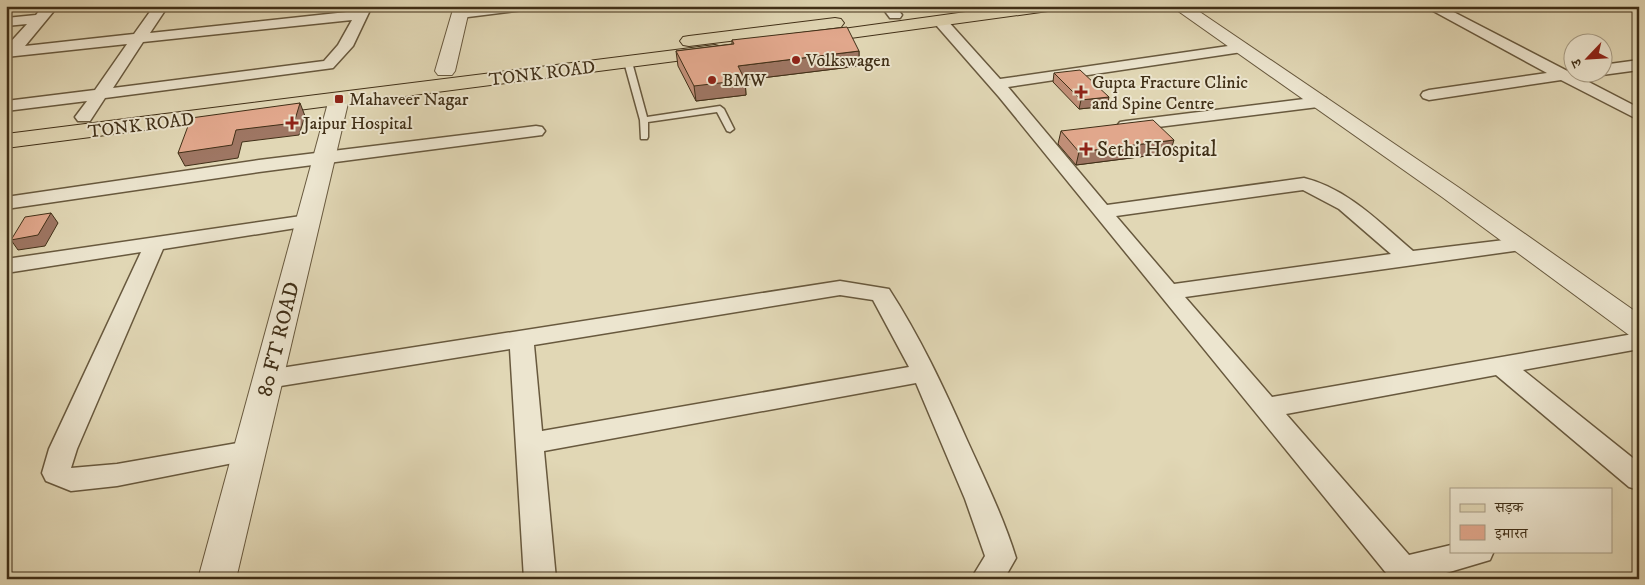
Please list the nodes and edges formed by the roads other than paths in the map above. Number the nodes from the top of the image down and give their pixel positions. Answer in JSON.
{"nodes":[{"id":1,"x":51,"y":6,"type":"edge"},
{"id":2,"x":161,"y":6,"type":"edge"},
{"id":3,"x":522,"y":6,"type":"edge"},
{"id":4,"x":973,"y":6,"type":"edge"},
{"id":5,"x":1048,"y":6,"type":"edge"},
{"id":6,"x":1179,"y":6,"type":"edge"},
{"id":7,"x":1431,"y":6,"type":"edge"},
{"id":8,"x":461,"y":10,"type":"edge"},
{"id":9,"x":363,"y":11,"type":"edge"},
{"id":10,"x":892,"y":11,"type":"edge"},
{"id":11,"x":39,"y":19,"type":"junction"},
{"id":12,"x":6,"y":22,"type":"edge"},
{"id":13,"x":941,"y":22,"type":"junction"},
{"id":14,"x":139,"y":39,"type":"junction"},
{"id":15,"x":1242,"y":48,"type":"junction"},
{"id":16,"x":8,"y":52,"type":"edge"},
{"id":17,"x":628,"y":62,"type":"junction"},
{"id":18,"x":1639,"y":65,"type":"edge"},
{"id":19,"x":1612,"y":69,"type":"edge"},
{"id":20,"x":445,"y":71,"type":"junction"},
{"id":21,"x":1562,"y":75,"type":"joint"},
{"id":22,"x":1575,"y":82,"type":"edge"},
{"id":23,"x":996,"y":84,"type":"junction"},
{"id":24,"x":100,"y":95,"type":"junction"},
{"id":25,"x":1429,"y":96,"type":"dead end"},
{"id":26,"x":339,"y":99,"type":"junction"},
{"id":27,"x":1320,"y":102,"type":"junction"},
{"id":28,"x":6,"y":106,"type":"edge"},
{"id":29,"x":1639,"y":116,"type":"edge"},
{"id":30,"x":84,"y":117,"type":"junction"},
{"id":31,"x":644,"y":120,"type":"junction"},
{"id":32,"x":1111,"y":128,"type":"edge"},
{"id":33,"x":730,"y":129,"type":"dead end"},
{"id":34,"x":536,"y":131,"type":"dead end"},
{"id":35,"x":644,"y":136,"type":"dead end"},
{"id":36,"x":8,"y":139,"type":"edge"},
{"id":37,"x":324,"y":158,"type":"junction"},
{"id":38,"x":6,"y":203,"type":"edge"},
{"id":39,"x":1101,"y":212,"type":"junction"},
{"id":40,"x":308,"y":222,"type":"junction"},
{"id":41,"x":155,"y":244,"type":"junction"},
{"id":42,"x":1521,"y":244,"type":"junction"},
{"id":43,"x":1408,"y":258,"type":"junction"},
{"id":44,"x":6,"y":266,"type":"edge"},
{"id":45,"x":1168,"y":292,"type":"junction"},
{"id":46,"x":1639,"y":328,"type":"edge"},
{"id":47,"x":521,"y":339,"type":"junction"},
{"id":48,"x":1639,"y":341,"type":"edge"},
{"id":49,"x":1500,"y":365,"type":"junction"},
{"id":50,"x":925,"y":374,"type":"junction"},
{"id":51,"x":268,"y":379,"type":"junction"},
{"id":52,"x":1266,"y":408,"type":"junction"},
{"id":53,"x":529,"y":443,"type":"junction"},
{"id":54,"x":249,"y":451,"type":"junction"},
{"id":55,"x":1639,"y":479,"type":"edge"},
{"id":56,"x":1476,"y":552,"type":"edge"},
{"id":57,"x":1406,"y":574,"type":"edge"},
{"id":58,"x":217,"y":579,"type":"edge"},
{"id":59,"x":540,"y":579,"type":"edge"},
{"id":60,"x":987,"y":579,"type":"edge"}],
"edges":[{"from":1,"to":11,"type":"street"},
{"from":2,"to":14,"type":"street"},
{"from":3,"to":8,"type":"street"},
{"from":4,"to":10,"type":"main road","name":"TONK ROAD"},
{"from":5,"to":13,"type":"main road","name":"TONK ROAD"},
{"from":6,"to":15,"type":"street"},
{"from":7,"to":21,"type":"street"},
{"from":8,"to":20,"type":"street"},
{"from":9,"to":14,"type":"street"},
{"from":9,"to":24,"type":"street"},
{"from":10,"to":20,"type":"main road","name":"TONK ROAD"},
{"from":11,"to":12,"type":"street"},
{"from":11,"to":16,"type":"street"},
{"from":13,"to":17,"type":"main road","name":"TONK ROAD"},
{"from":13,"to":23,"type":"street"},
{"from":14,"to":16,"type":"street"},
{"from":14,"to":24,"type":"street"},
{"from":15,"to":23,"type":"street"},
{"from":15,"to":27,"type":"street"},
{"from":17,"to":26,"type":"main road","name":"TONK ROAD"},
{"from":17,"to":31,"type":"lane"},
{"from":18,"to":19,"type":"street"},
{"from":20,"to":30,"type":"main road","name":"TONK ROAD"},
{"from":21,"to":25,"type":"street"},
{"from":22,"to":29,"type":"street"},
{"from":23,"to":39,"type":"street"},
{"from":24,"to":28,"type":"street"},
{"from":24,"to":30,"type":"street"},
{"from":26,"to":36,"type":"main road","name":"TONK ROAD"},
{"from":26,"to":37,"type":"street","name":"80 FT ROAD"},
{"from":27,"to":32,"type":"street"},
{"from":27,"to":42,"type":"street"},
{"from":30,"to":36,"type":"main road","name":"TONK ROAD"},
{"from":31,"to":33,"type":"lane"},
{"from":31,"to":35,"type":"lane"},
{"from":34,"to":37,"type":"street"},
{"from":37,"to":38,"type":"street"},
{"from":37,"to":40,"type":"street","name":"80 FT ROAD"},
{"from":39,"to":43,"type":"street"},
{"from":39,"to":45,"type":"street"},
{"from":40,"to":41,"type":"street"},
{"from":40,"to":51,"type":"street","name":"80 FT ROAD"},
{"from":41,"to":44,"type":"street"},
{"from":41,"to":54,"type":"street"},
{"from":42,"to":43,"type":"street"},
{"from":42,"to":46,"type":"street"},
{"from":43,"to":45,"type":"street"},
{"from":45,"to":52,"type":"street"},
{"from":47,"to":50,"type":"street"},
{"from":47,"to":51,"type":"street"},
{"from":47,"to":53,"type":"street"},
{"from":48,"to":49,"type":"street"},
{"from":49,"to":52,"type":"street"},
{"from":49,"to":55,"type":"street"},
{"from":50,"to":53,"type":"street"},
{"from":50,"to":60,"type":"street"},
{"from":51,"to":54,"type":"street","name":"80 FT ROAD"},
{"from":52,"to":57,"type":"street"},
{"from":53,"to":59,"type":"street"},
{"from":54,"to":58,"type":"street","name":"80 FT ROAD"},
{"from":56,"to":57,"type":"street"}]}
